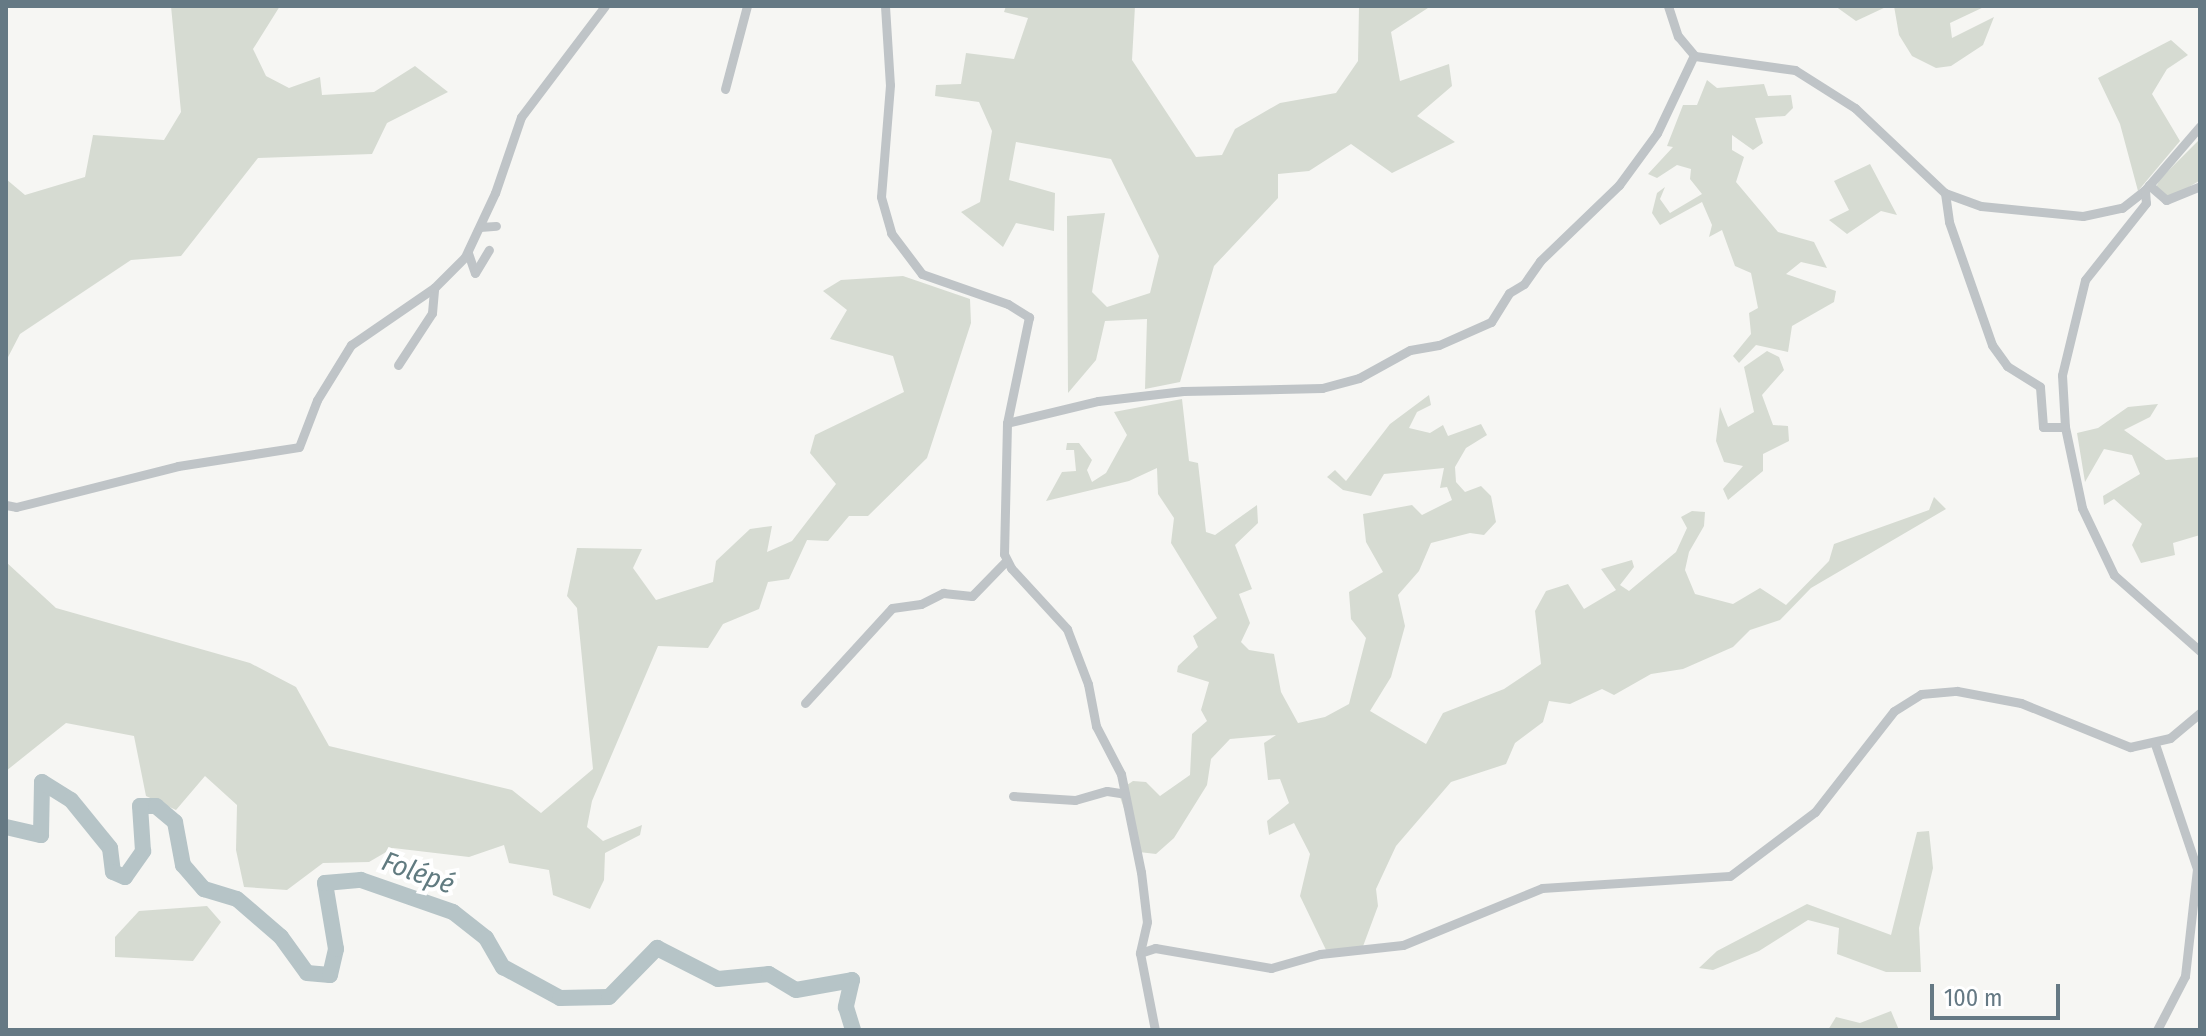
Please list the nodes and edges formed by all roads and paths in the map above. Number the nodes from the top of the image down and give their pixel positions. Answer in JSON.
{"nodes":[{"id":1,"x":605,"y":6,"type":"edge"},
{"id":2,"x":747,"y":6,"type":"edge"},
{"id":3,"x":885,"y":6,"type":"edge"},
{"id":4,"x":1668,"y":6,"type":"edge"},
{"id":5,"x":1694,"y":55,"type":"junction"},
{"id":6,"x":725,"y":89,"type":"dead end"},
{"id":7,"x":2200,"y":126,"type":"edge"},
{"id":8,"x":2200,"y":186,"type":"edge"},
{"id":9,"x":2147,"y":187,"type":"junction"},
{"id":10,"x":1945,"y":193,"type":"junction"},
{"id":11,"x":496,"y":226,"type":"dead end"},
{"id":12,"x":480,"y":227,"type":"junction"},
{"id":13,"x":489,"y":250,"type":"dead end"},
{"id":14,"x":468,"y":253,"type":"junction"},
{"id":15,"x":434,"y":288,"type":"junction"},
{"id":16,"x":398,"y":365,"type":"dead end"},
{"id":17,"x":1007,"y":423,"type":"junction"},
{"id":18,"x":2065,"y":427,"type":"junction"},
{"id":19,"x":6,"y":505,"type":"edge"},
{"id":20,"x":1006,"y":561,"type":"junction"},
{"id":21,"x":2200,"y":651,"type":"edge"},
{"id":22,"x":805,"y":703,"type":"dead end"},
{"id":23,"x":2200,"y":713,"type":"edge"},
{"id":24,"x":2155,"y":744,"type":"junction"},
{"id":25,"x":1125,"y":794,"type":"junction"},
{"id":26,"x":1013,"y":796,"type":"dead end"},
{"id":27,"x":1140,"y":953,"type":"junction"},
{"id":28,"x":1155,"y":1030,"type":"edge"},
{"id":29,"x":2157,"y":1030,"type":"edge"}],
"edges":[{"from":1,"to":12,"type":"street"},
{"from":2,"to":6,"type":"street"},
{"from":3,"to":17,"type":"street"},
{"from":4,"to":5,"type":"street"},
{"from":5,"to":10,"type":"street"},
{"from":5,"to":17,"type":"street"},
{"from":7,"to":9,"type":"street"},
{"from":8,"to":9,"type":"street"},
{"from":9,"to":10,"type":"street"},
{"from":9,"to":18,"type":"street"},
{"from":10,"to":18,"type":"street"},
{"from":11,"to":12,"type":"street"},
{"from":12,"to":14,"type":"street"},
{"from":13,"to":14,"type":"street"},
{"from":14,"to":15,"type":"street"},
{"from":15,"to":16,"type":"street"},
{"from":15,"to":19,"type":"street"},
{"from":17,"to":20,"type":"street"},
{"from":18,"to":21,"type":"street"},
{"from":20,"to":22,"type":"street"},
{"from":20,"to":25,"type":"street"},
{"from":23,"to":24,"type":"street"},
{"from":24,"to":27,"type":"street"},
{"from":24,"to":29,"type":"street"},
{"from":25,"to":26,"type":"street"},
{"from":25,"to":27,"type":"street"},
{"from":27,"to":28,"type":"street"}]}
